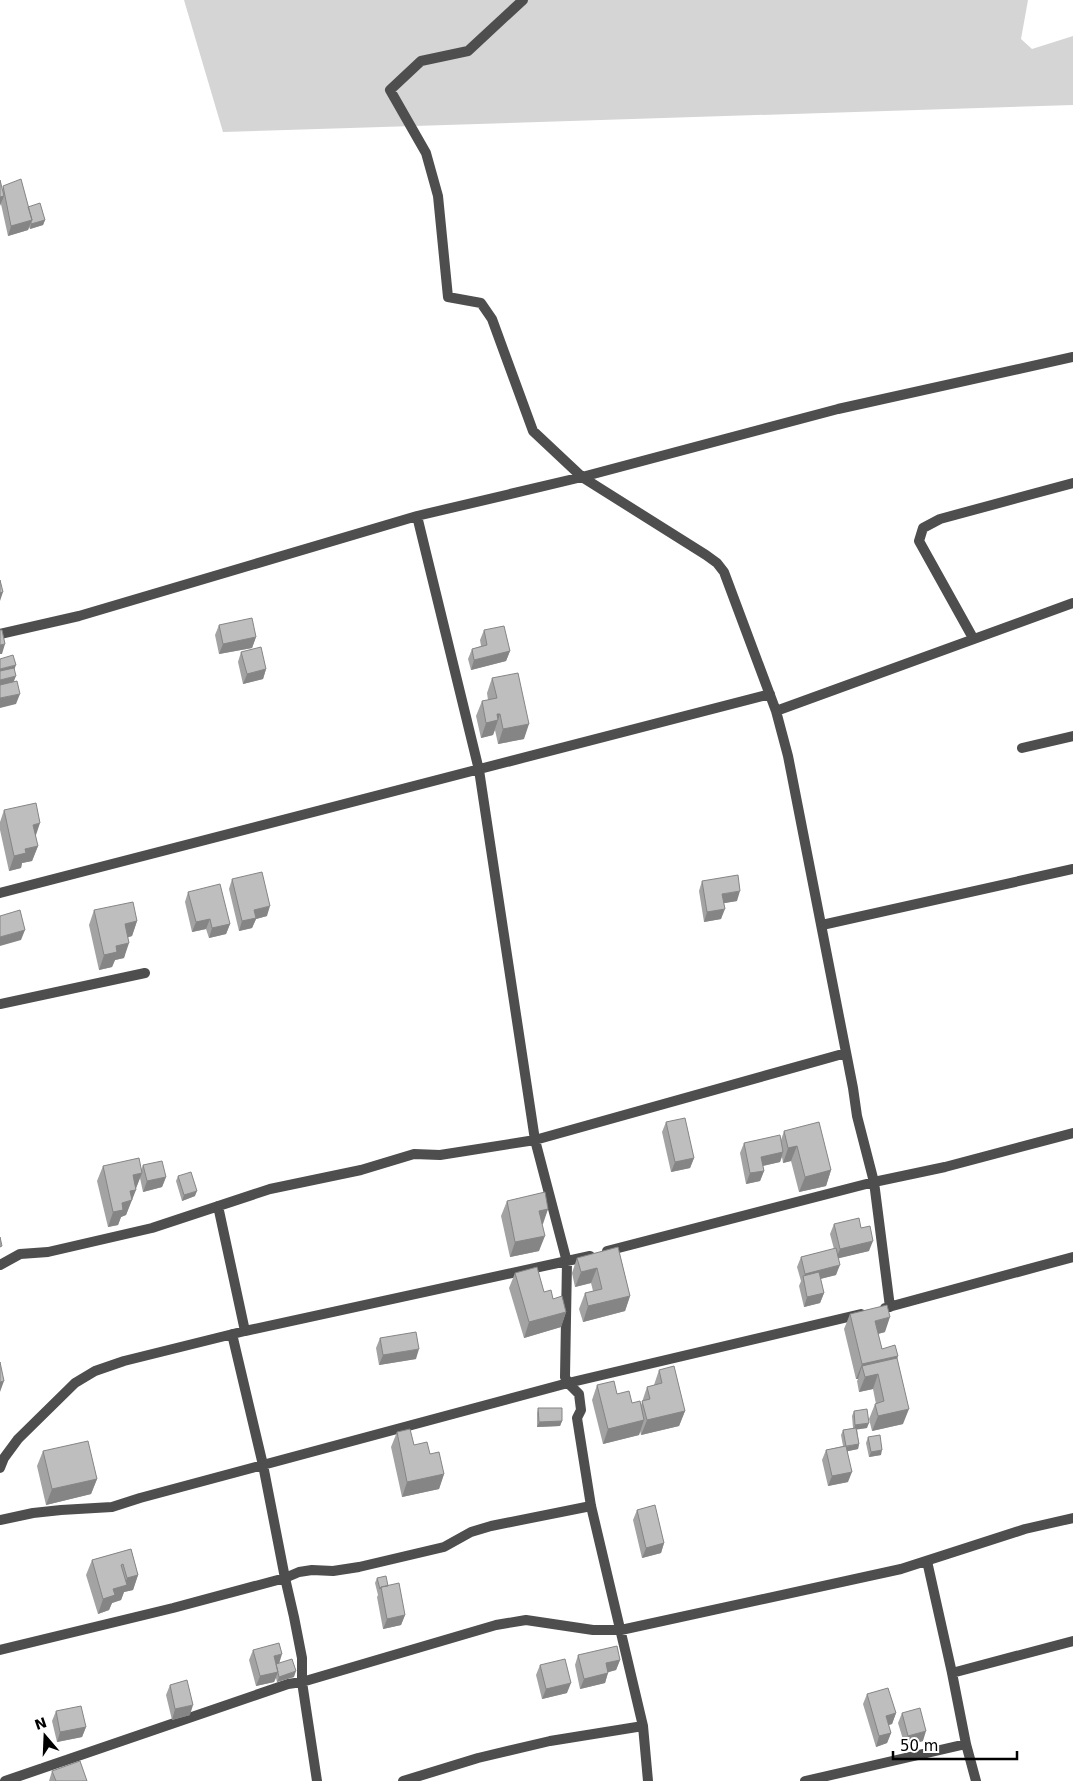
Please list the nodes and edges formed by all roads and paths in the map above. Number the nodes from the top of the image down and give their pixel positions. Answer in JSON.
{"nodes":[{"id":1,"x":524,"y":0,"type":"edge"},
{"id":2,"x":1073,"y":357,"type":"edge"},
{"id":3,"x":582,"y":477,"type":"junction"},
{"id":4,"x":1073,"y":482,"type":"edge"},
{"id":5,"x":417,"y":516,"type":"junction"},
{"id":6,"x":1073,"y":603,"type":"edge"},
{"id":7,"x":0,"y":634,"type":"edge"},
{"id":8,"x":973,"y":638,"type":"junction"},
{"id":9,"x":770,"y":694,"type":"junction"},
{"id":10,"x":776,"y":711,"type":"junction"},
{"id":11,"x":1073,"y":736,"type":"edge"},
{"id":12,"x":1022,"y":748,"type":"dead end"},
{"id":13,"x":479,"y":770,"type":"junction"},
{"id":14,"x":1073,"y":869,"type":"edge"},
{"id":15,"x":0,"y":894,"type":"edge"},
{"id":16,"x":822,"y":925,"type":"junction"},
{"id":17,"x":146,"y":973,"type":"dead end"},
{"id":18,"x":0,"y":1004,"type":"edge"},
{"id":19,"x":846,"y":1054,"type":"junction"},
{"id":20,"x":1073,"y":1133,"type":"edge"},
{"id":21,"x":535,"y":1140,"type":"junction"},
{"id":22,"x":874,"y":1182,"type":"junction"},
{"id":23,"x":218,"y":1206,"type":"junction"},
{"id":24,"x":1073,"y":1257,"type":"edge"},
{"id":25,"x":567,"y":1262,"type":"junction"},
{"id":26,"x":0,"y":1265,"type":"edge"},
{"id":27,"x":890,"y":1307,"type":"junction"},
{"id":28,"x":245,"y":1331,"type":"junction"},
{"id":29,"x":232,"y":1334,"type":"junction"},
{"id":30,"x":568,"y":1383,"type":"junction"},
{"id":31,"x":263,"y":1465,"type":"junction"},
{"id":32,"x":0,"y":1468,"type":"edge"},
{"id":33,"x":591,"y":1506,"type":"junction"},
{"id":34,"x":1073,"y":1518,"type":"edge"},
{"id":35,"x":0,"y":1520,"type":"edge"},
{"id":36,"x":927,"y":1561,"type":"junction"},
{"id":37,"x":284,"y":1578,"type":"junction"},
{"id":38,"x":621,"y":1630,"type":"junction"},
{"id":39,"x":1073,"y":1641,"type":"edge"},
{"id":40,"x":0,"y":1650,"type":"edge"},
{"id":41,"x":952,"y":1673,"type":"junction"},
{"id":42,"x":302,"y":1682,"type":"junction"},
{"id":43,"x":642,"y":1726,"type":"junction"},
{"id":44,"x":966,"y":1744,"type":"junction"},
{"id":45,"x":5,"y":1781,"type":"edge"},
{"id":46,"x":317,"y":1781,"type":"edge"},
{"id":47,"x":404,"y":1781,"type":"edge"},
{"id":48,"x":648,"y":1781,"type":"edge"},
{"id":49,"x":804,"y":1781,"type":"edge"},
{"id":50,"x":976,"y":1781,"type":"edge"}],
"edges":[{"from":1,"to":3,"type":"street"},
{"from":2,"to":3,"type":"street"},
{"from":3,"to":5,"type":"street"},
{"from":3,"to":9,"type":"street"},
{"from":4,"to":8,"type":"street"},
{"from":5,"to":7,"type":"street"},
{"from":5,"to":13,"type":"street"},
{"from":6,"to":8,"type":"street"},
{"from":8,"to":10,"type":"street"},
{"from":9,"to":10,"type":"street"},
{"from":9,"to":13,"type":"street"},
{"from":10,"to":16,"type":"street"},
{"from":11,"to":12,"type":"street"},
{"from":13,"to":15,"type":"street"},
{"from":13,"to":21,"type":"street"},
{"from":14,"to":16,"type":"street"},
{"from":16,"to":19,"type":"street"},
{"from":17,"to":18,"type":"street"},
{"from":19,"to":21,"type":"street"},
{"from":19,"to":22,"type":"street"},
{"from":20,"to":22,"type":"street"},
{"from":21,"to":23,"type":"street"},
{"from":21,"to":25,"type":"street"},
{"from":22,"to":25,"type":"street"},
{"from":22,"to":27,"type":"street"},
{"from":23,"to":26,"type":"street"},
{"from":23,"to":28,"type":"street"},
{"from":24,"to":27,"type":"street"},
{"from":25,"to":28,"type":"street"},
{"from":25,"to":30,"type":"street"},
{"from":27,"to":30,"type":"street"},
{"from":28,"to":29,"type":"street"},
{"from":29,"to":31,"type":"street"},
{"from":29,"to":32,"type":"street"},
{"from":30,"to":31,"type":"street"},
{"from":30,"to":33,"type":"street"},
{"from":31,"to":35,"type":"street"},
{"from":31,"to":37,"type":"street"},
{"from":33,"to":37,"type":"street"},
{"from":33,"to":38,"type":"street"},
{"from":34,"to":36,"type":"street"},
{"from":36,"to":38,"type":"street"},
{"from":36,"to":41,"type":"street"},
{"from":37,"to":40,"type":"street"},
{"from":37,"to":42,"type":"street"},
{"from":38,"to":42,"type":"street"},
{"from":38,"to":43,"type":"street"},
{"from":39,"to":41,"type":"street"},
{"from":41,"to":44,"type":"street"},
{"from":42,"to":45,"type":"street"},
{"from":42,"to":46,"type":"street"},
{"from":43,"to":47,"type":"street"},
{"from":43,"to":48,"type":"street"},
{"from":44,"to":49,"type":"street"},
{"from":44,"to":50,"type":"street"}]}
